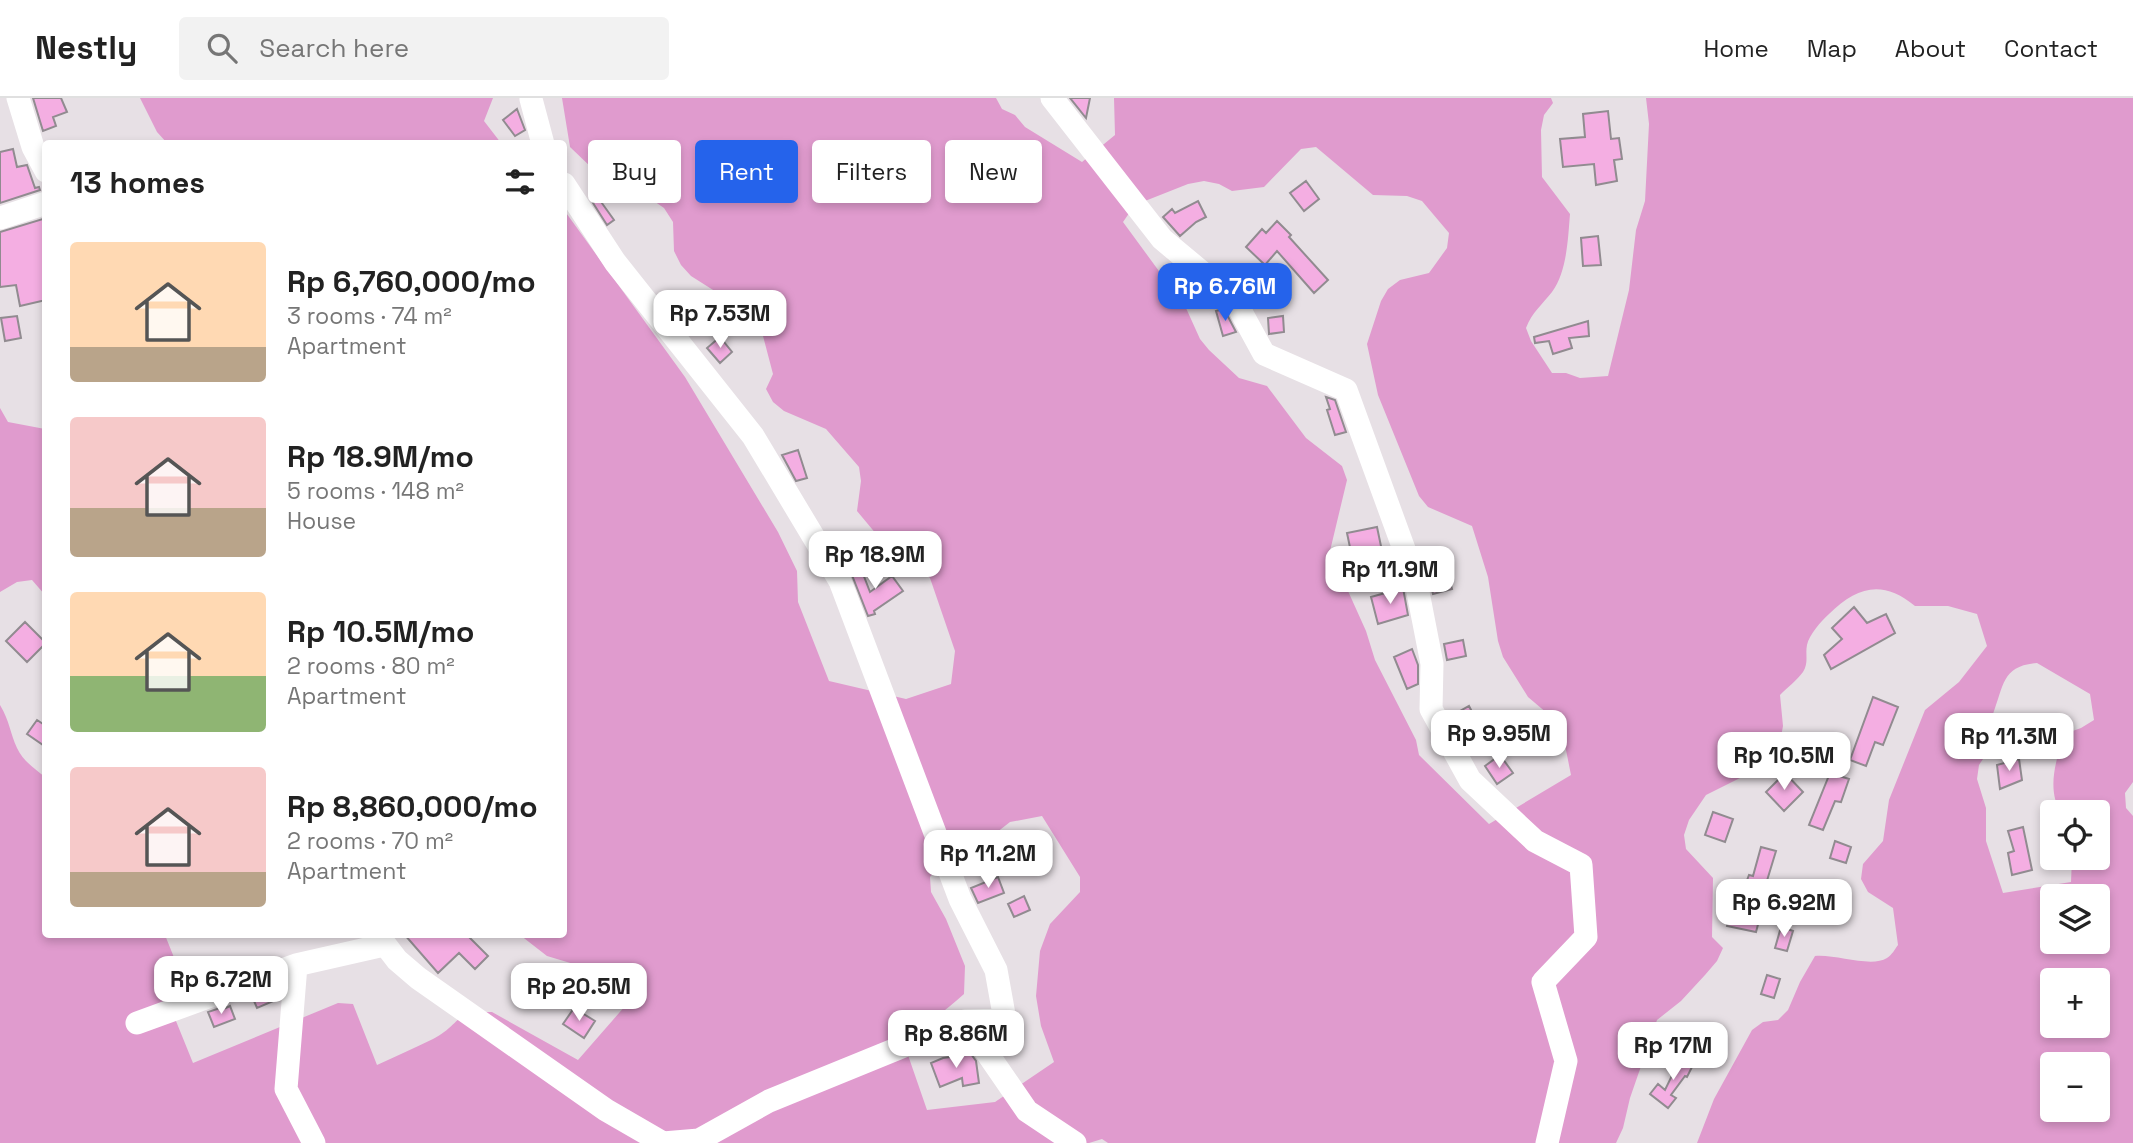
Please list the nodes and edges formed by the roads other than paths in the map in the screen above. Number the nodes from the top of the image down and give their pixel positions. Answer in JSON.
{"nodes":[{"id":1,"x":18,"y":98,"type":"edge"},
{"id":2,"x":1052,"y":98,"type":"edge"},
{"id":3,"x":531,"y":99,"type":"edge"},
{"id":4,"x":542,"y":140,"type":"edge"},
{"id":5,"x":42,"y":163,"type":"edge"},
{"id":6,"x":567,"y":189,"type":"edge"},
{"id":7,"x":42,"y":204,"type":"edge"},
{"id":8,"x":0,"y":218,"type":"edge"},
{"id":9,"x":381,"y":940,"type":"edge"},
{"id":10,"x":296,"y":965,"type":"junction"},
{"id":11,"x":965,"y":1021,"type":"junction"},
{"id":12,"x":137,"y":1023,"type":"dead end"},
{"id":13,"x":314,"y":1143,"type":"edge"},
{"id":14,"x":1074,"y":1143,"type":"edge"},
{"id":15,"x":1547,"y":1143,"type":"edge"}],
"edges":[{"from":1,"to":5,"type":"street"},
{"from":2,"to":15,"type":"street"},
{"from":3,"to":4,"type":"street"},
{"from":6,"to":11,"type":"street"},
{"from":7,"to":8,"type":"street"},
{"from":9,"to":10,"type":"street"},
{"from":9,"to":11,"type":"street"},
{"from":10,"to":12,"type":"street"},
{"from":10,"to":13,"type":"street"},
{"from":11,"to":14,"type":"street"}]}
